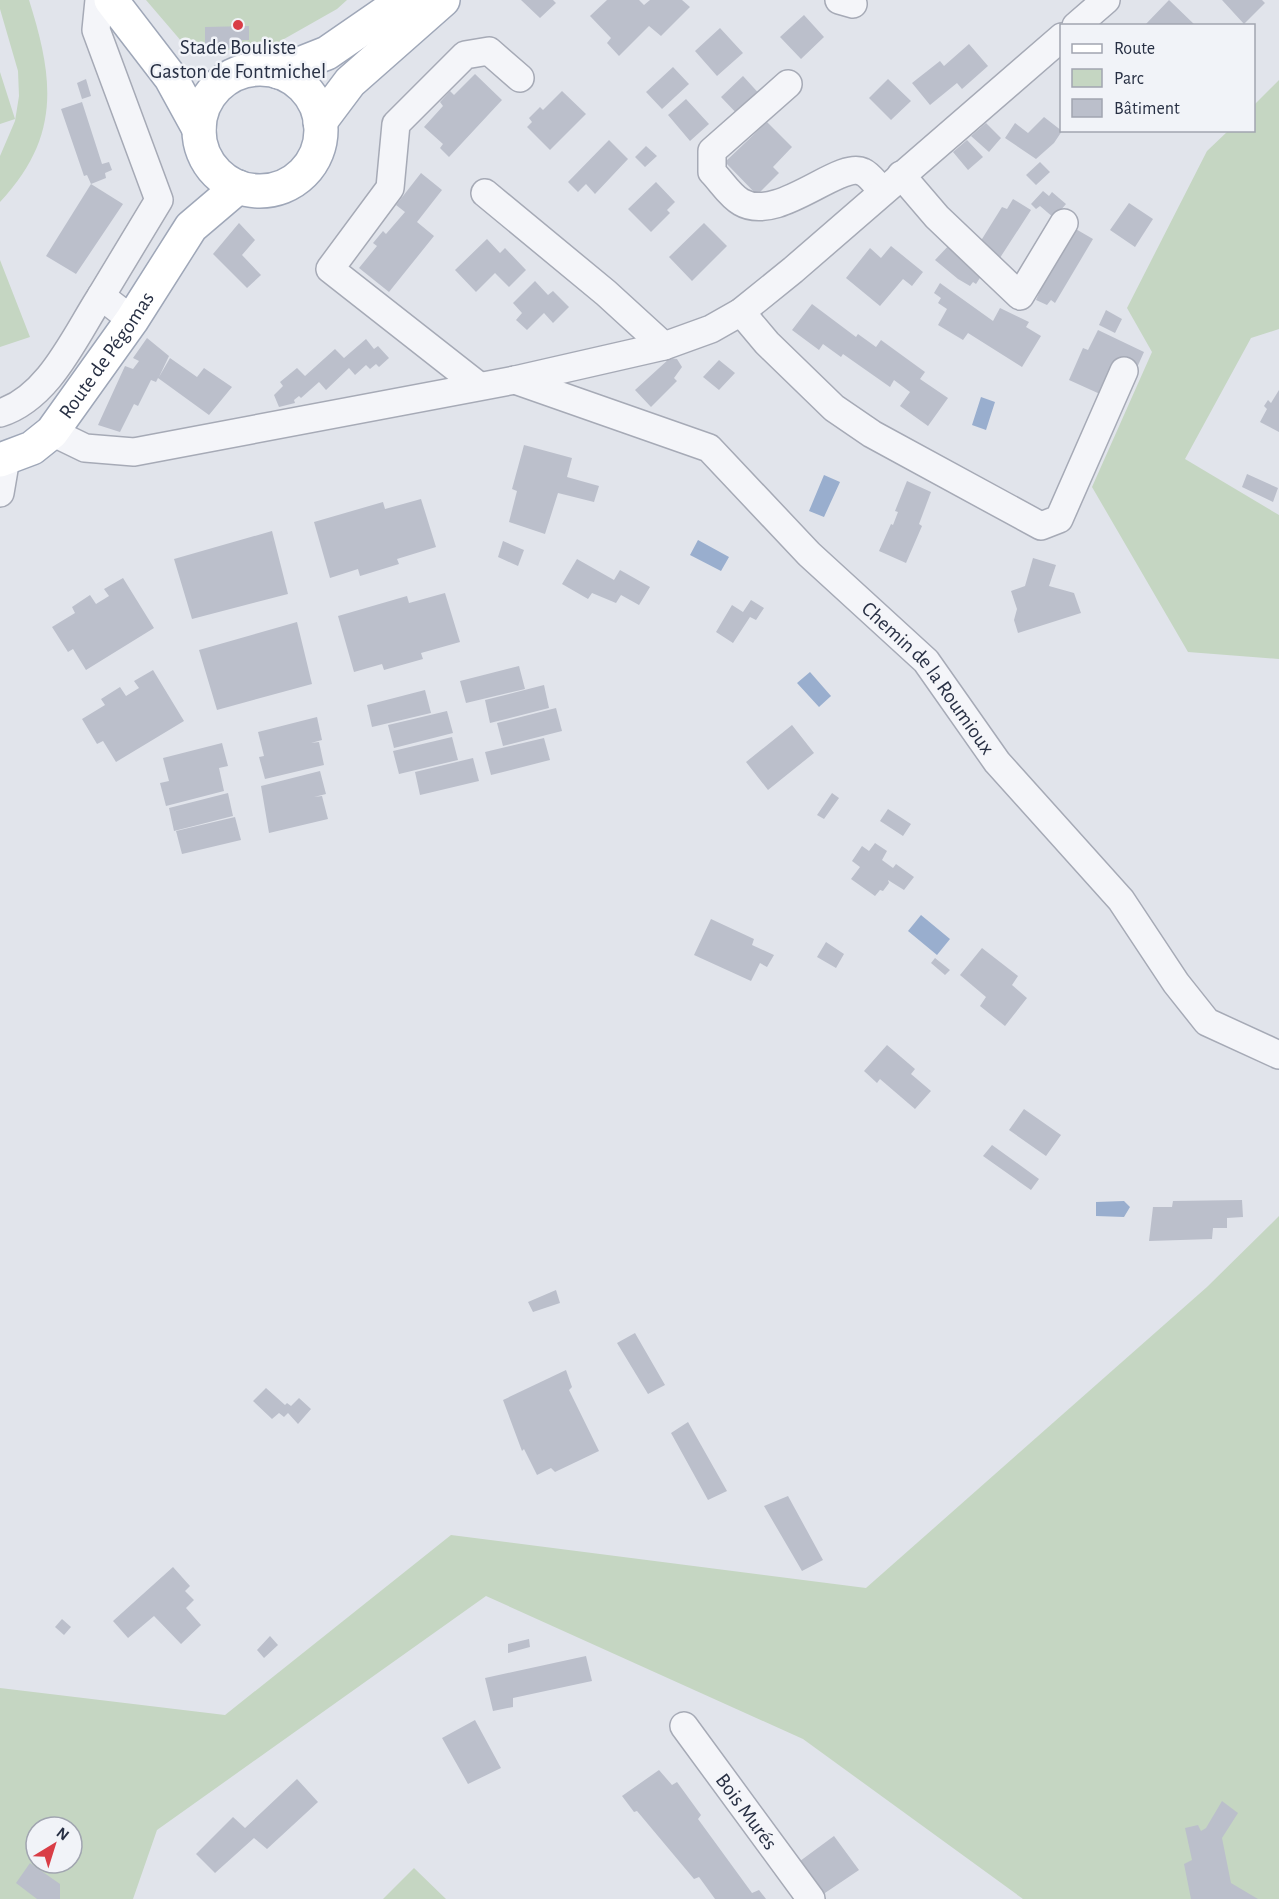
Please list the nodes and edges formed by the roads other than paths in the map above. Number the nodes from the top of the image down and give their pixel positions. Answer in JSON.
{"nodes":[{"id":1,"x":99,"y":0,"type":"edge"},
{"id":2,"x":111,"y":0,"type":"edge"},
{"id":3,"x":404,"y":0,"type":"edge"},
{"id":4,"x":443,"y":0,"type":"edge"},
{"id":5,"x":1106,"y":0,"type":"edge"},
{"id":6,"x":1078,"y":24,"type":"edge"},
{"id":7,"x":1060,"y":39,"type":"edge"},
{"id":8,"x":279,"y":72,"type":"junction"},
{"id":9,"x":171,"y":78,"type":"junction"},
{"id":10,"x":520,"y":78,"type":"dead end"},
{"id":11,"x":788,"y":84,"type":"dead end"},
{"id":12,"x":216,"y":88,"type":"junction"},
{"id":13,"x":320,"y":122,"type":"junction"},
{"id":14,"x":203,"y":144,"type":"junction"},
{"id":15,"x":892,"y":183,"type":"junction"},
{"id":16,"x":238,"y":187,"type":"junction"},
{"id":17,"x":485,"y":194,"type":"dead end"},
{"id":18,"x":1064,"y":223,"type":"dead end"},
{"id":19,"x":191,"y":227,"type":"junction"},
{"id":20,"x":101,"y":296,"type":"junction"},
{"id":21,"x":741,"y":312,"type":"junction"},
{"id":22,"x":132,"y":320,"type":"junction"},
{"id":23,"x":664,"y":346,"type":"junction"},
{"id":24,"x":1124,"y":371,"type":"dead end"},
{"id":25,"x":515,"y":380,"type":"junction"},
{"id":26,"x":479,"y":386,"type":"junction"},
{"id":27,"x":0,"y":413,"type":"edge"},
{"id":28,"x":52,"y":432,"type":"junction"},
{"id":29,"x":3,"y":459,"type":"edge"},
{"id":30,"x":0,"y":493,"type":"edge"},
{"id":31,"x":1279,"y":1055,"type":"edge"},
{"id":32,"x":684,"y":1726,"type":"dead end"},
{"id":33,"x":811,"y":1899,"type":"edge"}],
"edges":[{"from":1,"to":20,"type":"street"},
{"from":2,"to":9,"type":"main road"},
{"from":3,"to":8,"type":"main road"},
{"from":4,"to":13,"type":"main road"},
{"from":5,"to":6,"type":"street"},
{"from":7,"to":15,"type":"street"},
{"from":8,"to":12,"type":"main road"},
{"from":8,"to":13,"type":"main road"},
{"from":9,"to":12,"type":"main road"},
{"from":9,"to":14,"type":"main road"},
{"from":10,"to":26,"type":"street"},
{"from":11,"to":15,"type":"street"},
{"from":12,"to":14,"type":"main road"},
{"from":13,"to":16,"type":"main road"},
{"from":14,"to":16,"type":"main road"},
{"from":14,"to":19,"type":"main road","name":"Route de Pégomas"},
{"from":15,"to":18,"type":"street"},
{"from":15,"to":21,"type":"street"},
{"from":16,"to":19,"type":"main road","name":"Route de Pégomas"},
{"from":17,"to":23,"type":"street"},
{"from":19,"to":22,"type":"main road","name":"Route de Pégomas"},
{"from":20,"to":22,"type":"street"},
{"from":20,"to":27,"type":"street"},
{"from":21,"to":23,"type":"street"},
{"from":21,"to":24,"type":"street"},
{"from":22,"to":28,"type":"main road","name":"Route de Pégomas"},
{"from":23,"to":25,"type":"street"},
{"from":25,"to":26,"type":"street"},
{"from":25,"to":31,"type":"street","name":"Chemin de la Roumioux"},
{"from":26,"to":28,"type":"street"},
{"from":28,"to":29,"type":"main road","name":"Route de Pégomas"},
{"from":29,"to":30,"type":"street"},
{"from":32,"to":33,"type":"street","name":"Bois Murés"}]}
